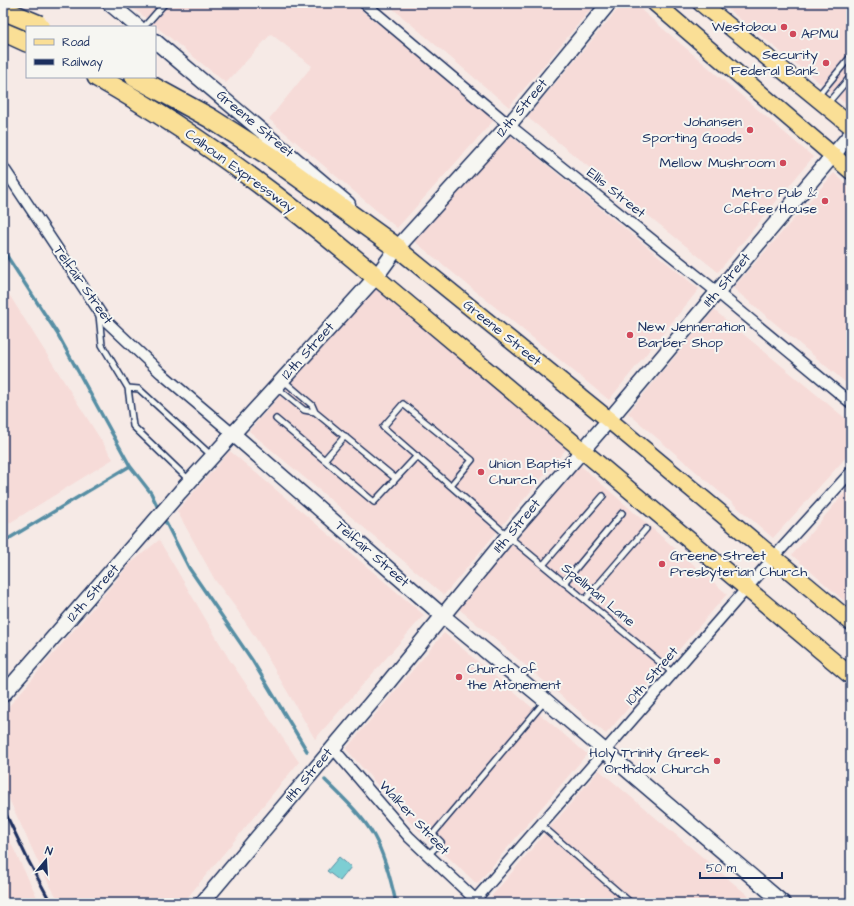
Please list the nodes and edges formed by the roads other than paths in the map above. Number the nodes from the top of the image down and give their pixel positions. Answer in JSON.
{"nodes":[{"id":1,"x":14,"y":3,"type":"edge"},
{"id":2,"x":109,"y":3,"type":"edge"},
{"id":3,"x":165,"y":3,"type":"edge"},
{"id":4,"x":364,"y":3,"type":"edge"},
{"id":5,"x":609,"y":3,"type":"edge"},
{"id":6,"x":655,"y":3,"type":"edge"},
{"id":7,"x":701,"y":3,"type":"edge"},
{"id":8,"x":3,"y":10,"type":"edge"},
{"id":9,"x":3,"y":17,"type":"edge"},
{"id":10,"x":40,"y":26,"type":"edge"},
{"id":11,"x":137,"y":26,"type":"edge"},
{"id":12,"x":145,"y":26,"type":"edge"},
{"id":13,"x":3,"y":32,"type":"edge"},
{"id":14,"x":26,"y":42,"type":"edge"},
{"id":15,"x":156,"y":42,"type":"edge"},
{"id":16,"x":851,"y":56,"type":"edge"},
{"id":17,"x":851,"y":76,"type":"edge"},
{"id":18,"x":99,"y":78,"type":"edge"},
{"id":19,"x":137,"y":78,"type":"edge"},
{"id":20,"x":821,"y":101,"type":"junction"},
{"id":21,"x":508,"y":125,"type":"junction"},
{"id":22,"x":851,"y":126,"type":"edge"},
{"id":23,"x":851,"y":134,"type":"edge"},
{"id":24,"x":833,"y":155,"type":"junction"},
{"id":25,"x":3,"y":167,"type":"edge"},
{"id":26,"x":851,"y":171,"type":"edge"},
{"id":27,"x":397,"y":248,"type":"junction"},
{"id":28,"x":376,"y":277,"type":"junction"},
{"id":29,"x":717,"y":292,"type":"junction"},
{"id":30,"x":98,"y":310,"type":"junction"},
{"id":31,"x":280,"y":383,"type":"junction"},
{"id":32,"x":128,"y":388,"type":"junction"},
{"id":33,"x":851,"y":403,"type":"edge"},
{"id":34,"x":315,"y":412,"type":"junction"},
{"id":35,"x":276,"y":419,"type":"dead end"},
{"id":36,"x":609,"y":420,"type":"junction"},
{"id":37,"x":233,"y":434,"type":"junction"},
{"id":38,"x":345,"y":436,"type":"junction"},
{"id":39,"x":584,"y":450,"type":"junction"},
{"id":40,"x":213,"y":456,"type":"junction"},
{"id":41,"x":417,"y":456,"type":"junction"},
{"id":42,"x":325,"y":459,"type":"junction"},
{"id":43,"x":851,"y":472,"type":"edge"},
{"id":44,"x":395,"y":478,"type":"junction"},
{"id":45,"x":451,"y":485,"type":"junction"},
{"id":46,"x":185,"y":487,"type":"junction"},
{"id":47,"x":603,"y":496,"type":"dead end"},
{"id":48,"x":622,"y":513,"type":"dead end"},
{"id":49,"x":646,"y":530,"type":"dead end"},
{"id":50,"x":508,"y":536,"type":"junction"},
{"id":51,"x":774,"y":557,"type":"junction"},
{"id":52,"x":543,"y":565,"type":"junction"},
{"id":53,"x":564,"y":582,"type":"junction"},
{"id":54,"x":747,"y":588,"type":"junction"},
{"id":55,"x":585,"y":600,"type":"junction"},
{"id":56,"x":443,"y":616,"type":"junction"},
{"id":57,"x":851,"y":622,"type":"edge"},
{"id":58,"x":673,"y":673,"type":"junction"},
{"id":59,"x":851,"y":676,"type":"edge"},
{"id":60,"x":3,"y":695,"type":"edge"},
{"id":61,"x":545,"y":700,"type":"junction"},
{"id":62,"x":332,"y":747,"type":"junction"},
{"id":63,"x":605,"y":751,"type":"junction"},
{"id":64,"x":541,"y":825,"type":"junction"},
{"id":65,"x":428,"y":855,"type":"junction"},
{"id":66,"x":477,"y":901,"type":"edge"},
{"id":67,"x":202,"y":903,"type":"edge"},
{"id":68,"x":631,"y":903,"type":"edge"},
{"id":69,"x":783,"y":903,"type":"edge"}],
"edges":[{"from":1,"to":9,"type":"main road"},
{"from":2,"to":11,"type":"street"},
{"from":3,"to":12,"type":"lane"},
{"from":4,"to":21,"type":"street","name":"Ellis Street"},
{"from":5,"to":21,"type":"street","name":"12th Street"},
{"from":6,"to":24,"type":"main road"},
{"from":7,"to":20,"type":"main road"},
{"from":8,"to":10,"type":"highway","bridge":true},
{"from":13,"to":14,"type":"highway"},
{"from":15,"to":27,"type":"street","name":"Greene Street"},
{"from":16,"to":20,"type":"lane"},
{"from":17,"to":20,"type":"lane"},
{"from":18,"to":28,"type":"highway","name":"Calhoun Expressway"},
{"from":19,"to":27,"type":"highway","name":"Calhoun Expressway"},
{"from":20,"to":22,"type":"main road"},
{"from":21,"to":27,"type":"street","name":"12th Street"},
{"from":21,"to":29,"type":"street","name":"Ellis Street"},
{"from":23,"to":24,"type":"street","name":"11th Street"},
{"from":24,"to":26,"type":"main road"},
{"from":24,"to":29,"type":"street","name":"11th Street"},
{"from":25,"to":30,"type":"street","name":"Telfair Street"},
{"from":27,"to":28,"type":"street","name":"12th Street"},
{"from":27,"to":36,"type":"main road","name":"Greene Street"},
{"from":28,"to":31,"type":"street","name":"12th Street"},
{"from":28,"to":39,"type":"main road"},
{"from":29,"to":33,"type":"street","name":"Ellis Street"},
{"from":29,"to":36,"type":"street","name":"11th Street"},
{"from":30,"to":32,"type":"lane"},
{"from":30,"to":37,"type":"street","name":"Telfair Street"},
{"from":31,"to":34,"type":"lane"},
{"from":31,"to":34,"type":"lane"},
{"from":31,"to":37,"type":"street","name":"12th Street"},
{"from":32,"to":40,"type":"lane"},
{"from":32,"to":46,"type":"lane"},
{"from":34,"to":38,"type":"lane"},
{"from":35,"to":42,"type":"lane"},
{"from":36,"to":39,"type":"street","name":"11th Street"},
{"from":36,"to":51,"type":"main road","name":"Greene Street"},
{"from":37,"to":40,"type":"street","name":"12th Street"},
{"from":37,"to":56,"type":"street","name":"Telfair Street"},
{"from":38,"to":42,"type":"lane"},
{"from":38,"to":44,"type":"lane"},
{"from":39,"to":50,"type":"street","name":"11th Street"},
{"from":39,"to":54,"type":"main road"},
{"from":40,"to":46,"type":"street","name":"12th Street"},
{"from":41,"to":44,"type":"lane"},
{"from":41,"to":45,"type":"lane","name":"Spellman Lane"},
{"from":41,"to":45,"type":"lane","name":"Spellman Lane"},
{"from":42,"to":44,"type":"lane"},
{"from":43,"to":51,"type":"street","name":"10th Street"},
{"from":45,"to":50,"type":"lane","name":"Spellman Lane"},
{"from":46,"to":60,"type":"street","name":"12th Street"},
{"from":47,"to":52,"type":"lane"},
{"from":48,"to":53,"type":"lane"},
{"from":49,"to":55,"type":"lane"},
{"from":50,"to":52,"type":"lane","name":"Spellman Lane"},
{"from":50,"to":56,"type":"street","name":"11th Street"},
{"from":51,"to":54,"type":"street","name":"10th Street"},
{"from":51,"to":57,"type":"main road","name":"Greene Street"},
{"from":52,"to":53,"type":"lane","name":"Spellman Lane"},
{"from":53,"to":55,"type":"lane","name":"Spellman Lane"},
{"from":54,"to":58,"type":"street","name":"10th Street"},
{"from":54,"to":59,"type":"main road"},
{"from":55,"to":58,"type":"lane","name":"Spellman Lane"},
{"from":56,"to":61,"type":"street","name":"Telfair Street"},
{"from":56,"to":62,"type":"street","name":"11th Street"},
{"from":58,"to":63,"type":"street","name":"10th Street"},
{"from":61,"to":63,"type":"street","name":"Telfair Street"},
{"from":61,"to":65,"type":"lane"},
{"from":62,"to":65,"type":"street","name":"Walker Street"},
{"from":62,"to":67,"type":"street","name":"11th Street"},
{"from":63,"to":64,"type":"street","name":"10th Street"},
{"from":63,"to":69,"type":"street","name":"Telfair Street"},
{"from":64,"to":66,"type":"street","name":"10th Street"},
{"from":64,"to":68,"type":"lane"},
{"from":65,"to":66,"type":"street","name":"Walker Street"}]}
